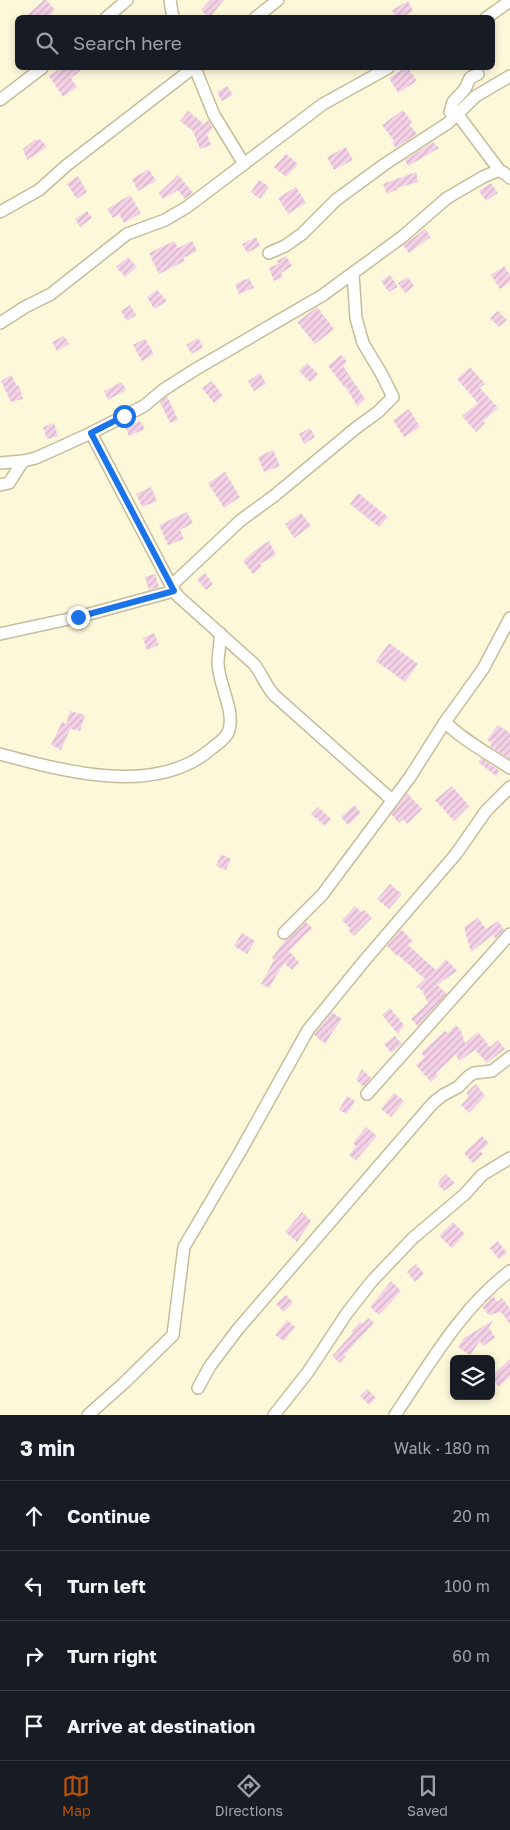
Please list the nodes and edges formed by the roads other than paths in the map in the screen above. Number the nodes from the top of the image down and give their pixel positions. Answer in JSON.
{"nodes":[{"id":1,"x":127,"y":0,"type":"edge"},
{"id":2,"x":170,"y":0,"type":"edge"},
{"id":3,"x":278,"y":0,"type":"edge"},
{"id":4,"x":510,"y":1,"type":"edge"},
{"id":5,"x":110,"y":15,"type":"edge"},
{"id":6,"x":172,"y":15,"type":"edge"},
{"id":7,"x":259,"y":15,"type":"edge"},
{"id":8,"x":490,"y":15,"type":"edge"},
{"id":9,"x":39,"y":70,"type":"edge"},
{"id":10,"x":191,"y":70,"type":"edge"},
{"id":11,"x":195,"y":70,"type":"edge"},
{"id":12,"x":384,"y":70,"type":"edge"},
{"id":13,"x":478,"y":74,"type":"dead end"},
{"id":14,"x":510,"y":76,"type":"edge"},
{"id":15,"x":0,"y":100,"type":"edge"},
{"id":16,"x":458,"y":115,"type":"junction"},
{"id":17,"x":244,"y":164,"type":"junction"},
{"id":18,"x":500,"y":170,"type":"junction"},
{"id":19,"x":510,"y":178,"type":"edge"},
{"id":20,"x":0,"y":212,"type":"edge"},
{"id":21,"x":270,"y":252,"type":"dead end"},
{"id":22,"x":353,"y":274,"type":"junction"},
{"id":23,"x":0,"y":323,"type":"edge"},
{"id":24,"x":91,"y":433,"type":"junction"},
{"id":25,"x":23,"y":461,"type":"junction"},
{"id":26,"x":0,"y":463,"type":"edge"},
{"id":27,"x":0,"y":485,"type":"edge"},
{"id":28,"x":174,"y":591,"type":"junction"},
{"id":29,"x":510,"y":618,"type":"edge"},
{"id":30,"x":220,"y":633,"type":"junction"},
{"id":31,"x":0,"y":634,"type":"edge"},
{"id":32,"x":445,"y":722,"type":"junction"},
{"id":33,"x":0,"y":754,"type":"edge"},
{"id":34,"x":510,"y":768,"type":"edge"},
{"id":35,"x":510,"y":787,"type":"edge"},
{"id":36,"x":392,"y":800,"type":"junction"},
{"id":37,"x":284,"y":933,"type":"dead end"},
{"id":38,"x":510,"y":934,"type":"edge"},
{"id":39,"x":510,"y":1056,"type":"edge"},
{"id":40,"x":367,"y":1094,"type":"dead end"},
{"id":41,"x":510,"y":1158,"type":"edge"},
{"id":42,"x":510,"y":1271,"type":"edge"},
{"id":43,"x":198,"y":1388,"type":"dead end"},
{"id":44,"x":88,"y":1415,"type":"edge"},
{"id":45,"x":274,"y":1415,"type":"edge"},
{"id":46,"x":395,"y":1415,"type":"edge"}],
"edges":[{"from":1,"to":5,"type":"street"},
{"from":2,"to":6,"type":"street"},
{"from":3,"to":7,"type":"street"},
{"from":4,"to":8,"type":"street"},
{"from":9,"to":15,"type":"street"},
{"from":10,"to":20,"type":"street"},
{"from":11,"to":17,"type":"street"},
{"from":12,"to":17,"type":"street"},
{"from":13,"to":16,"type":"street"},
{"from":14,"to":16,"type":"street"},
{"from":16,"to":18,"type":"street"},
{"from":16,"to":21,"type":"street"},
{"from":17,"to":23,"type":"street"},
{"from":18,"to":19,"type":"street"},
{"from":18,"to":22,"type":"street"},
{"from":22,"to":24,"type":"street"},
{"from":22,"to":28,"type":"street"},
{"from":24,"to":25,"type":"street"},
{"from":24,"to":28,"type":"street"},
{"from":25,"to":26,"type":"street"},
{"from":25,"to":27,"type":"street"},
{"from":28,"to":30,"type":"street"},
{"from":28,"to":31,"type":"street"},
{"from":29,"to":32,"type":"street"},
{"from":30,"to":33,"type":"street"},
{"from":30,"to":36,"type":"street"},
{"from":32,"to":34,"type":"street"},
{"from":32,"to":36,"type":"street"},
{"from":35,"to":44,"type":"street"},
{"from":36,"to":37,"type":"street"},
{"from":38,"to":40,"type":"street"},
{"from":39,"to":43,"type":"street"},
{"from":41,"to":45,"type":"street"},
{"from":42,"to":46,"type":"street"}]}
